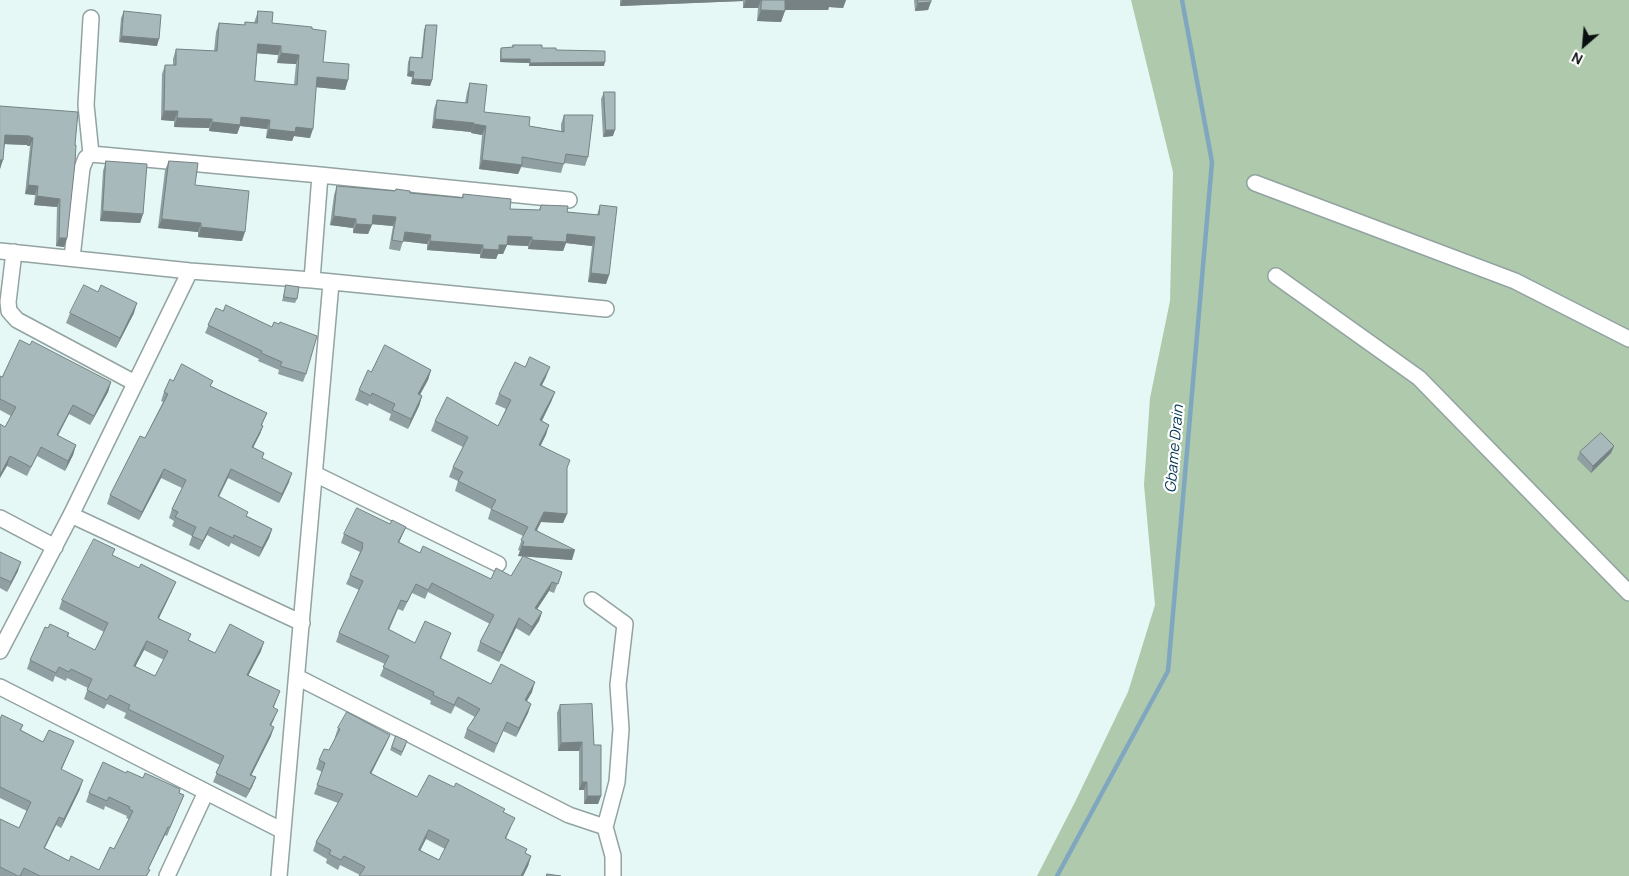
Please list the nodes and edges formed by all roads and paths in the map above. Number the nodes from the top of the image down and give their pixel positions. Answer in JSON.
{"nodes":[{"id":1,"x":91,"y":18,"type":"dead end"},
{"id":2,"x":91,"y":154,"type":"junction"},
{"id":3,"x":320,"y":174,"type":"junction"},
{"id":4,"x":1255,"y":183,"type":"dead end"},
{"id":5,"x":569,"y":200,"type":"dead end"},
{"id":6,"x":7,"y":251,"type":"edge"},
{"id":7,"x":72,"y":258,"type":"junction"},
{"id":8,"x":190,"y":271,"type":"junction"},
{"id":9,"x":1276,"y":276,"type":"dead end"},
{"id":10,"x":312,"y":280,"type":"junction"},
{"id":11,"x":331,"y":283,"type":"junction"},
{"id":12,"x":606,"y":309,"type":"dead end"},
{"id":13,"x":1629,"y":339,"type":"edge"},
{"id":14,"x":135,"y":383,"type":"junction"},
{"id":15,"x":315,"y":474,"type":"junction"},
{"id":16,"x":71,"y":516,"type":"junction"},
{"id":17,"x":0,"y":518,"type":"edge"},
{"id":18,"x":55,"y":547,"type":"junction"},
{"id":19,"x":498,"y":564,"type":"dead end"},
{"id":20,"x":1629,"y":593,"type":"edge"},
{"id":21,"x":592,"y":600,"type":"dead end"},
{"id":22,"x":302,"y":623,"type":"junction"},
{"id":23,"x":0,"y":651,"type":"edge"},
{"id":24,"x":297,"y":677,"type":"junction"},
{"id":25,"x":0,"y":688,"type":"edge"},
{"id":26,"x":206,"y":792,"type":"junction"},
{"id":27,"x":605,"y":827,"type":"junction"},
{"id":28,"x":283,"y":831,"type":"junction"},
{"id":29,"x":167,"y":876,"type":"edge"},
{"id":30,"x":280,"y":876,"type":"edge"},
{"id":31,"x":613,"y":876,"type":"edge"}],
"edges":[{"from":1,"to":2,"type":"street"},
{"from":2,"to":3,"type":"street"},
{"from":2,"to":7,"type":"street"},
{"from":3,"to":5,"type":"street"},
{"from":3,"to":10,"type":"street"},
{"from":4,"to":13,"type":"street"},
{"from":6,"to":7,"type":"street"},
{"from":6,"to":14,"type":"street"},
{"from":7,"to":8,"type":"street"},
{"from":8,"to":10,"type":"street"},
{"from":8,"to":14,"type":"street"},
{"from":9,"to":20,"type":"street"},
{"from":10,"to":11,"type":"street"},
{"from":11,"to":12,"type":"street"},
{"from":11,"to":15,"type":"street"},
{"from":14,"to":16,"type":"street"},
{"from":15,"to":19,"type":"street"},
{"from":15,"to":22,"type":"street"},
{"from":16,"to":18,"type":"street"},
{"from":16,"to":22,"type":"street"},
{"from":17,"to":18,"type":"street"},
{"from":18,"to":23,"type":"street"},
{"from":21,"to":27,"type":"street"},
{"from":22,"to":24,"type":"street"},
{"from":24,"to":27,"type":"street"},
{"from":24,"to":28,"type":"street"},
{"from":25,"to":26,"type":"street"},
{"from":26,"to":28,"type":"street"},
{"from":26,"to":29,"type":"street"},
{"from":27,"to":31,"type":"street"},
{"from":28,"to":30,"type":"street"}]}
